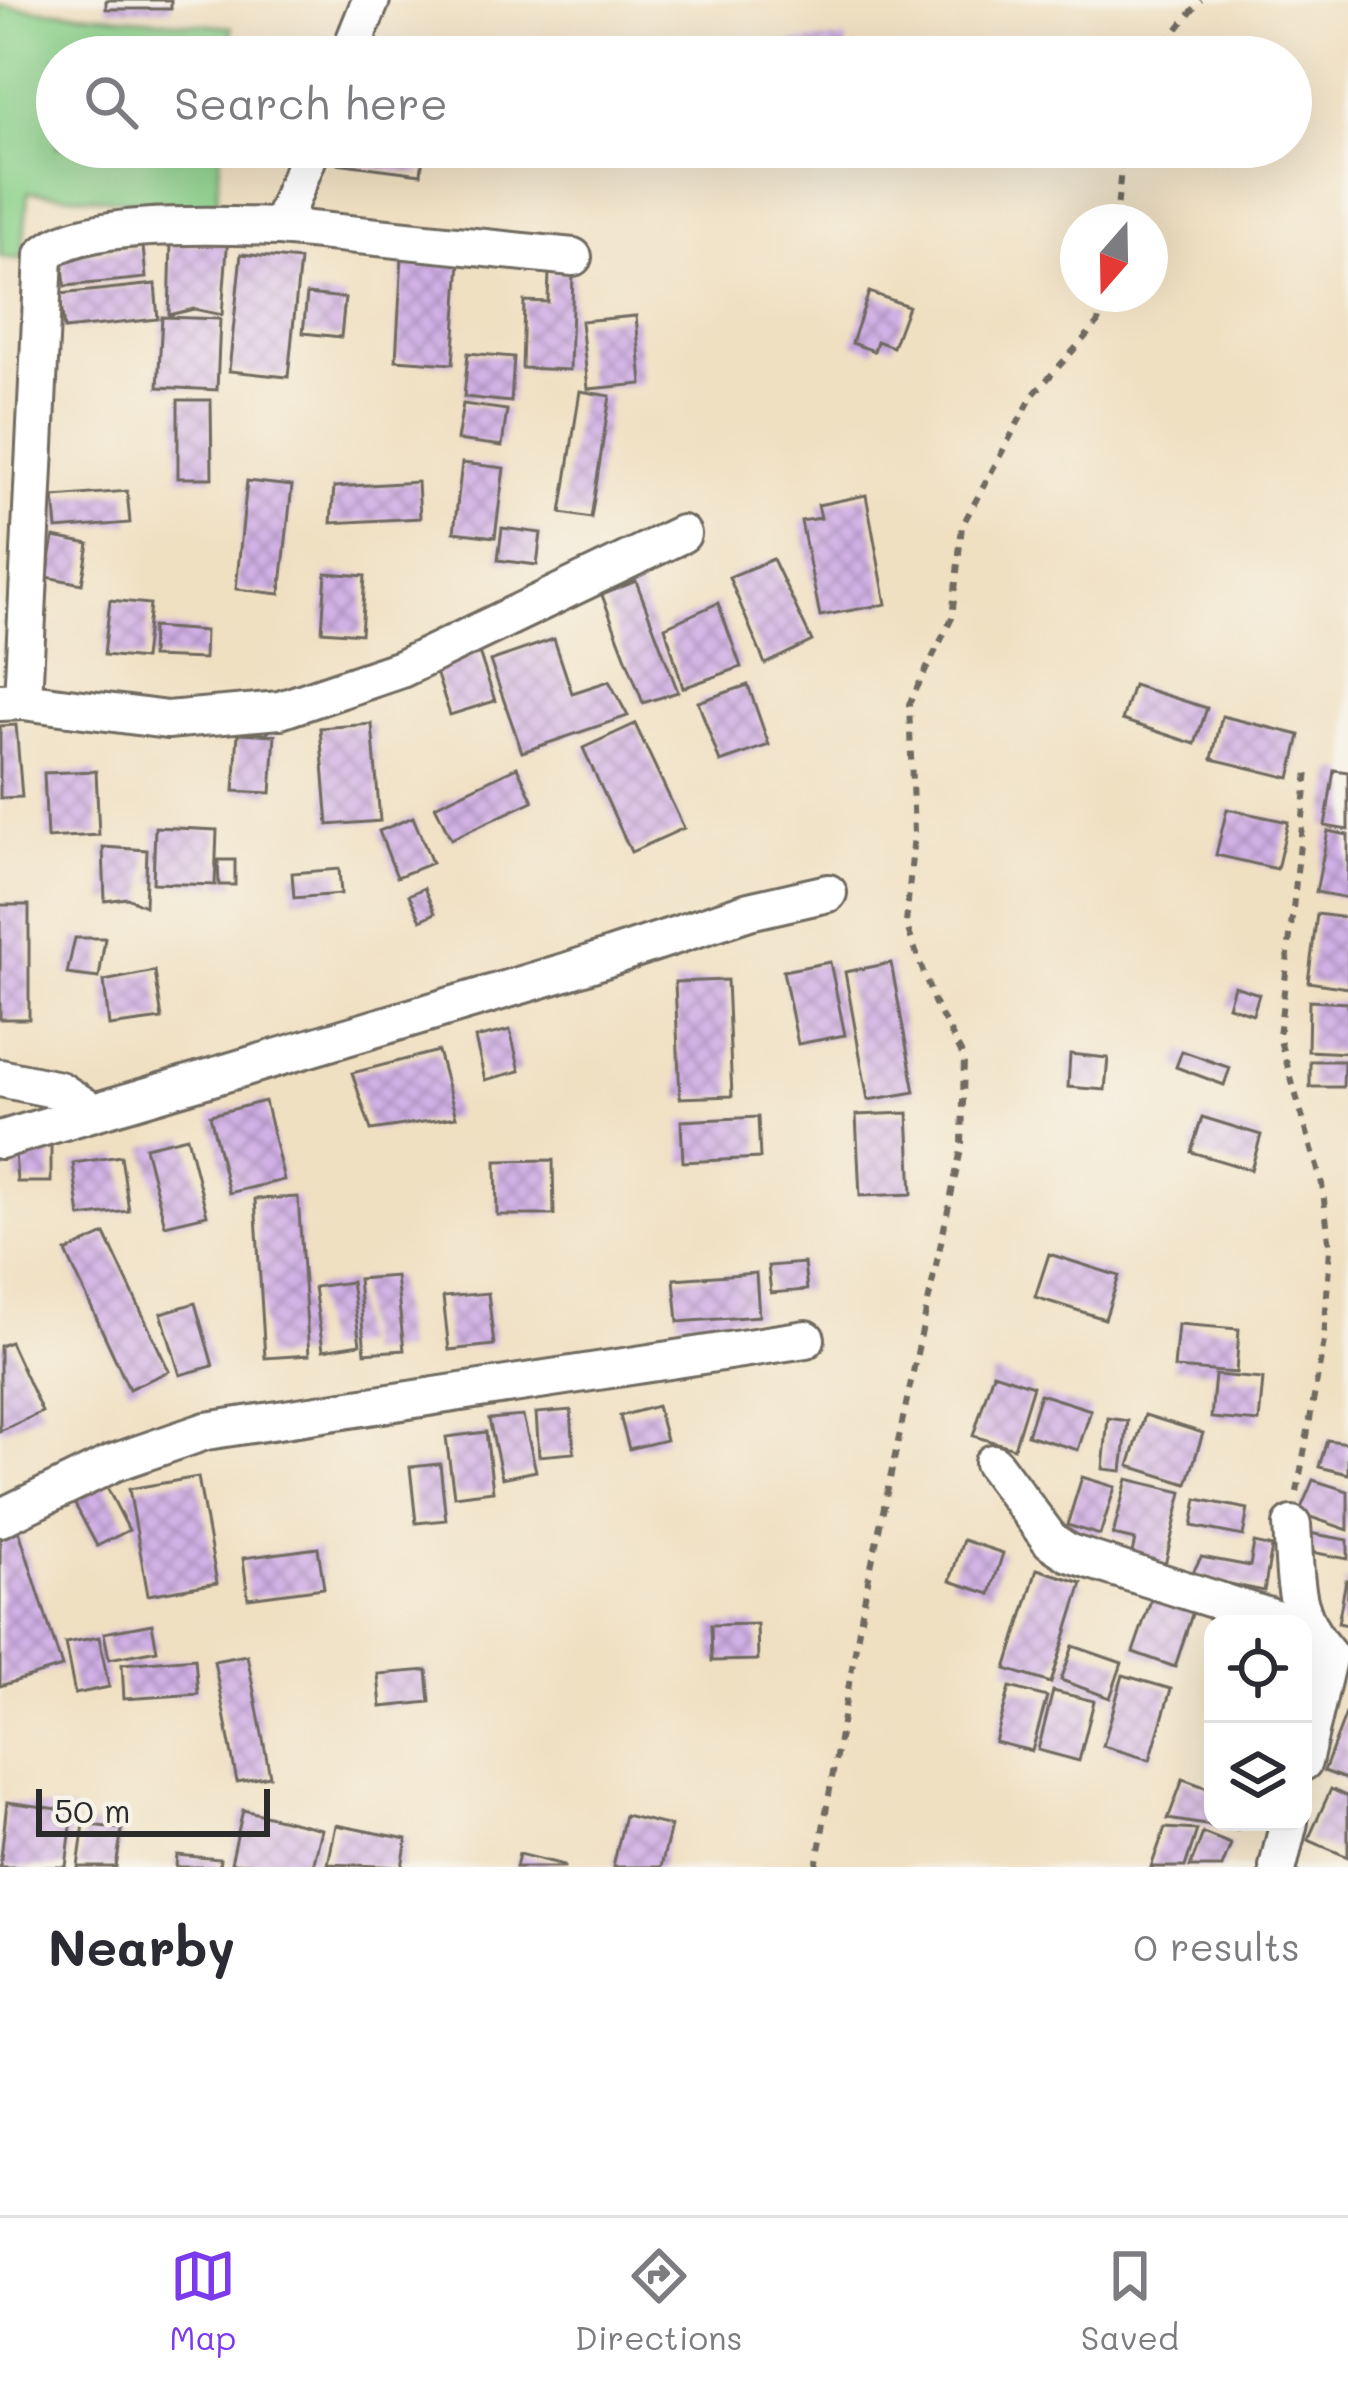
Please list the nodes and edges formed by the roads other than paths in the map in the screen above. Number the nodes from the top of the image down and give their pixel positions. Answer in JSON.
{"nodes":[{"id":1,"x":371,"y":0,"type":"edge"},
{"id":2,"x":356,"y":36,"type":"edge"},
{"id":3,"x":304,"y":168,"type":"edge"},
{"id":4,"x":280,"y":227,"type":"junction"},
{"id":5,"x":573,"y":256,"type":"dead end"},
{"id":6,"x":682,"y":534,"type":"dead end"},
{"id":7,"x":11,"y":702,"type":"edge"},
{"id":8,"x":828,"y":893,"type":"dead end"},
{"id":9,"x":0,"y":1078,"type":"edge"},
{"id":10,"x":90,"y":1110,"type":"junction"},
{"id":11,"x":0,"y":1140,"type":"edge"},
{"id":12,"x":806,"y":1339,"type":"dead end"},
{"id":13,"x":992,"y":1463,"type":"dead end"},
{"id":14,"x":0,"y":1518,"type":"edge"},
{"id":15,"x":1292,"y":1526,"type":"road end"},
{"id":16,"x":1315,"y":1639,"type":"edge"},
{"id":17,"x":1307,"y":1723,"type":"edge"},
{"id":18,"x":1287,"y":1831,"type":"edge"},
{"id":19,"x":1278,"y":1867,"type":"edge"}],
"edges":[{"from":1,"to":2,"type":"street"},
{"from":3,"to":4,"type":"street"},
{"from":4,"to":5,"type":"street"},
{"from":4,"to":7,"type":"street"},
{"from":6,"to":7,"type":"street"},
{"from":8,"to":10,"type":"street"},
{"from":9,"to":10,"type":"street"},
{"from":10,"to":11,"type":"street"},
{"from":12,"to":14,"type":"street"},
{"from":13,"to":16,"type":"street"},
{"from":15,"to":16,"type":"street"},
{"from":16,"to":17,"type":"street"},
{"from":18,"to":19,"type":"street"}]}
